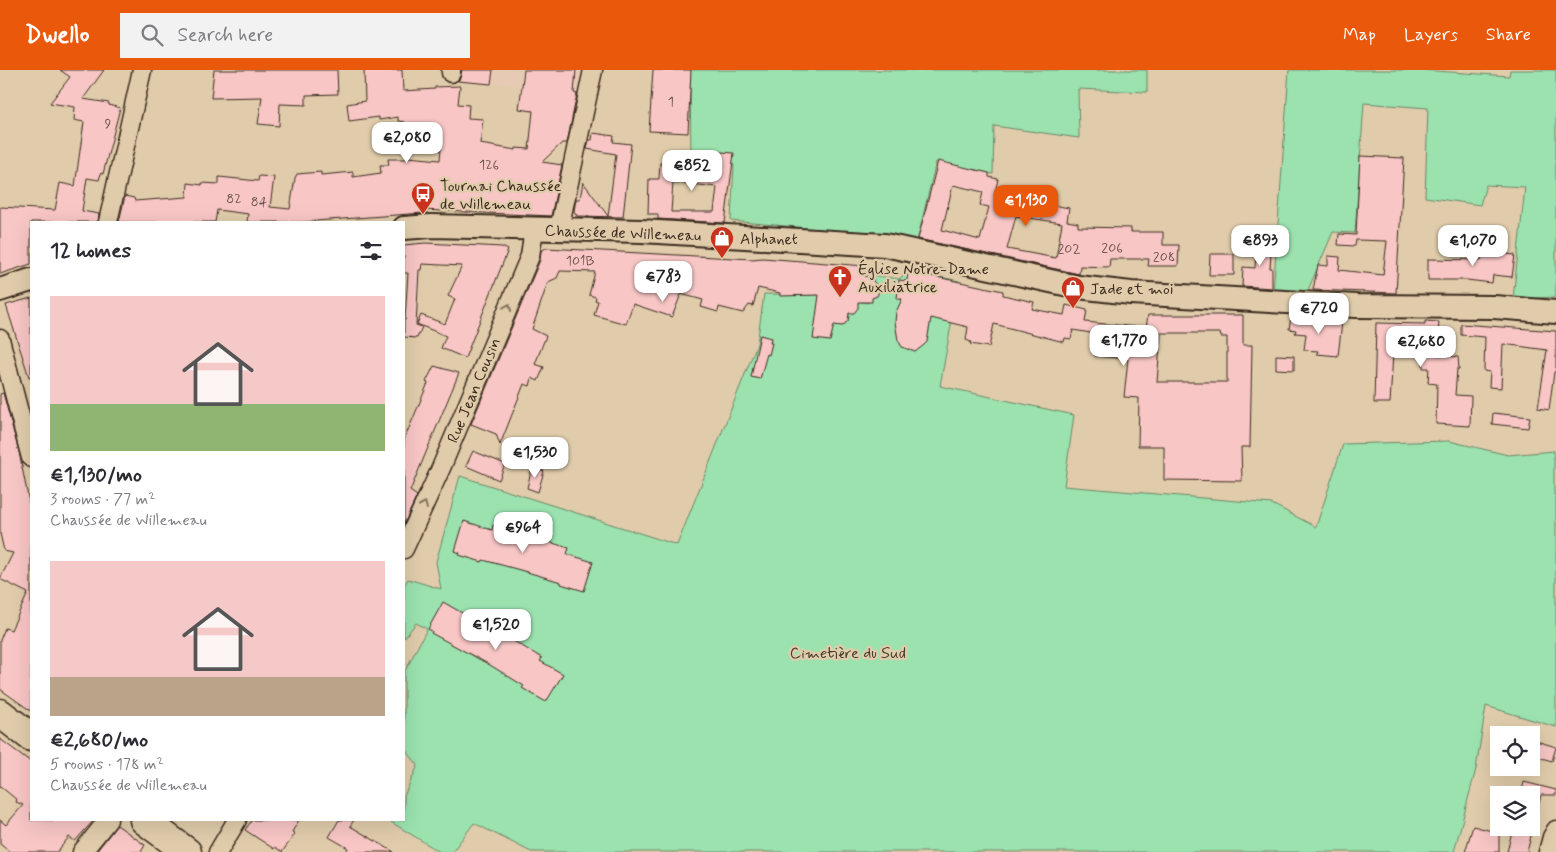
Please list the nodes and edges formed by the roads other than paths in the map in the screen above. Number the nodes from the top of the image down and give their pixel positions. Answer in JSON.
{"nodes":[{"id":1,"x":593,"y":70,"type":"edge"},
{"id":2,"x":140,"y":71,"type":"edge"},
{"id":3,"x":108,"y":221,"type":"edge"},
{"id":4,"x":405,"y":228,"type":"edge"},
{"id":5,"x":534,"y":228,"type":"junction"},
{"id":6,"x":559,"y":229,"type":"junction"},
{"id":7,"x":30,"y":280,"type":"edge"},
{"id":8,"x":0,"y":290,"type":"edge"},
{"id":9,"x":1556,"y":312,"type":"edge"},
{"id":10,"x":0,"y":339,"type":"edge"},
{"id":11,"x":30,"y":454,"type":"edge"},
{"id":12,"x":405,"y":547,"type":"edge"},
{"id":13,"x":0,"y":713,"type":"edge"},
{"id":14,"x":30,"y":735,"type":"edge"},
{"id":15,"x":107,"y":821,"type":"edge"},
{"id":16,"x":145,"y":821,"type":"edge"},
{"id":17,"x":236,"y":821,"type":"edge"},
{"id":18,"x":1556,"y":830,"type":"edge"},
{"id":19,"x":82,"y":852,"type":"edge"},
{"id":20,"x":187,"y":852,"type":"edge"},
{"id":21,"x":218,"y":852,"type":"edge"},
{"id":22,"x":1548,"y":852,"type":"edge"}],
"edges":[{"from":1,"to":6,"type":"street"},
{"from":2,"to":3,"type":"street"},
{"from":4,"to":5,"type":"street","name":"Chaussée de Willemeau"},
{"from":5,"to":6,"type":"street","name":"Chaussée de Willemeau"},
{"from":12,"to":5,"type":"street","name":"Rue Jean Cousin","one_way":true},
{"from":6,"to":9,"type":"street","name":"Chaussée de Willemeau"},
{"from":7,"to":8,"type":"street"},
{"from":10,"to":11,"type":"street"},
{"from":13,"to":14,"type":"main road"},
{"from":15,"to":19,"type":"street"},
{"from":16,"to":20,"type":"main road"},
{"from":17,"to":21,"type":"street"},
{"from":18,"to":22,"type":"street"}]}
